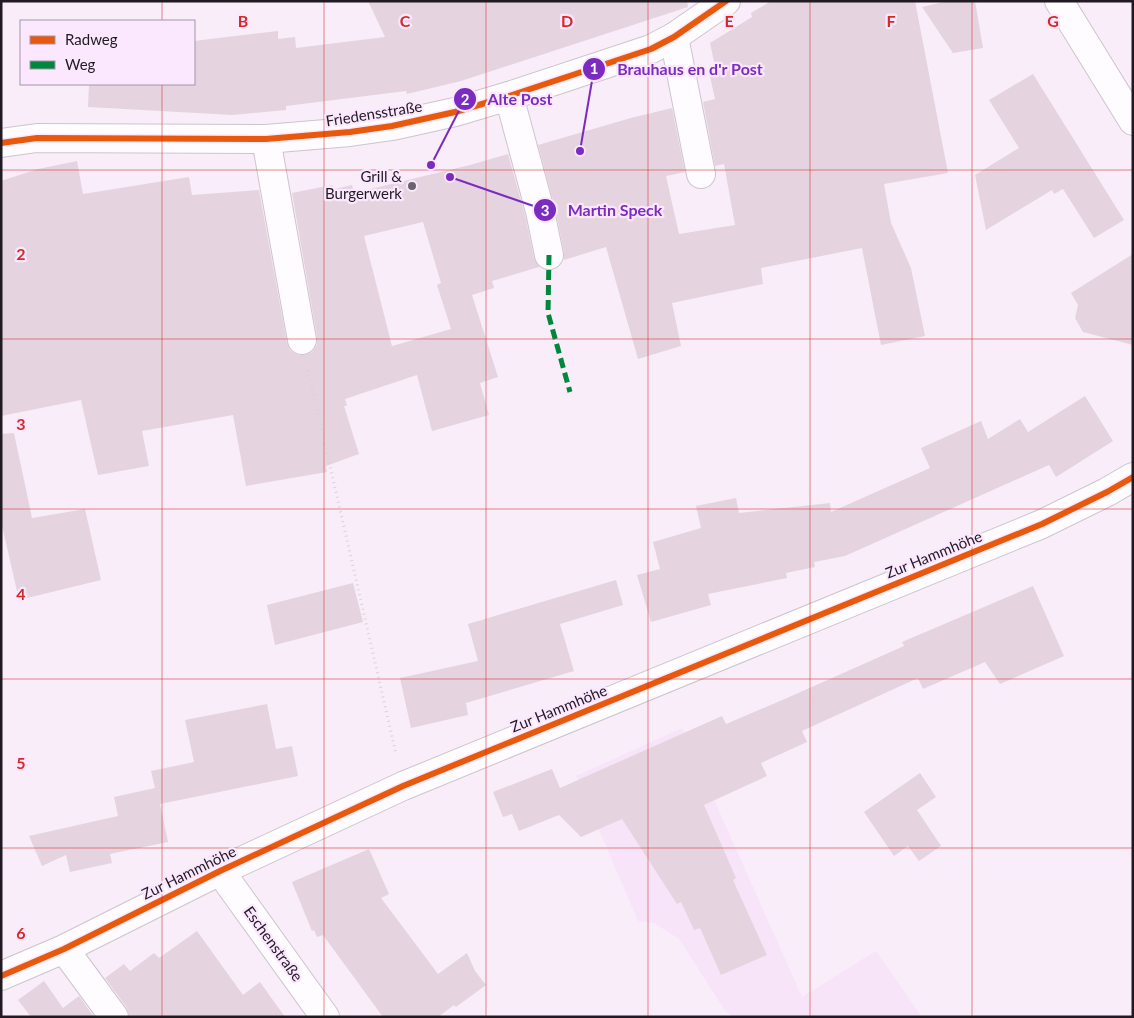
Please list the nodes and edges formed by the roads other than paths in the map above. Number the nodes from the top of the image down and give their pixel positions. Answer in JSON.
{"nodes":[{"id":1,"x":726,"y":1,"type":"edge"},
{"id":2,"x":1059,"y":1,"type":"edge"},
{"id":3,"x":674,"y":38,"type":"junction"},
{"id":4,"x":509,"y":96,"type":"junction"},
{"id":5,"x":1133,"y":121,"type":"edge"},
{"id":6,"x":266,"y":139,"type":"junction"},
{"id":7,"x":1,"y":143,"type":"edge"},
{"id":8,"x":702,"y":174,"type":"dead end"},
{"id":9,"x":549,"y":255,"type":"dead end"},
{"id":10,"x":302,"y":340,"type":"road end"},
{"id":11,"x":1133,"y":477,"type":"edge"},
{"id":12,"x":220,"y":871,"type":"junction"},
{"id":13,"x":64,"y":948,"type":"junction"},
{"id":14,"x":1,"y":976,"type":"edge"},
{"id":15,"x":114,"y":1017,"type":"edge"},
{"id":16,"x":325,"y":1017,"type":"edge"}],
"edges":[{"from":1,"to":3,"type":"street","name":"Friedensstraße"},
{"from":2,"to":5,"type":"street"},
{"from":3,"to":4,"type":"street","name":"Friedensstraße"},
{"from":3,"to":8,"type":"street"},
{"from":4,"to":6,"type":"street","name":"Friedensstraße"},
{"from":4,"to":9,"type":"street"},
{"from":6,"to":7,"type":"street","name":"Friedensstraße"},
{"from":6,"to":10,"type":"street"},
{"from":11,"to":12,"type":"street","name":"Zur Hammhöhe"},
{"from":12,"to":13,"type":"street","name":"Zur Hammhöhe"},
{"from":12,"to":16,"type":"street","name":"Eschenstraße"},
{"from":13,"to":14,"type":"street","name":"Zur Hammhöhe"},
{"from":13,"to":15,"type":"street"}]}
